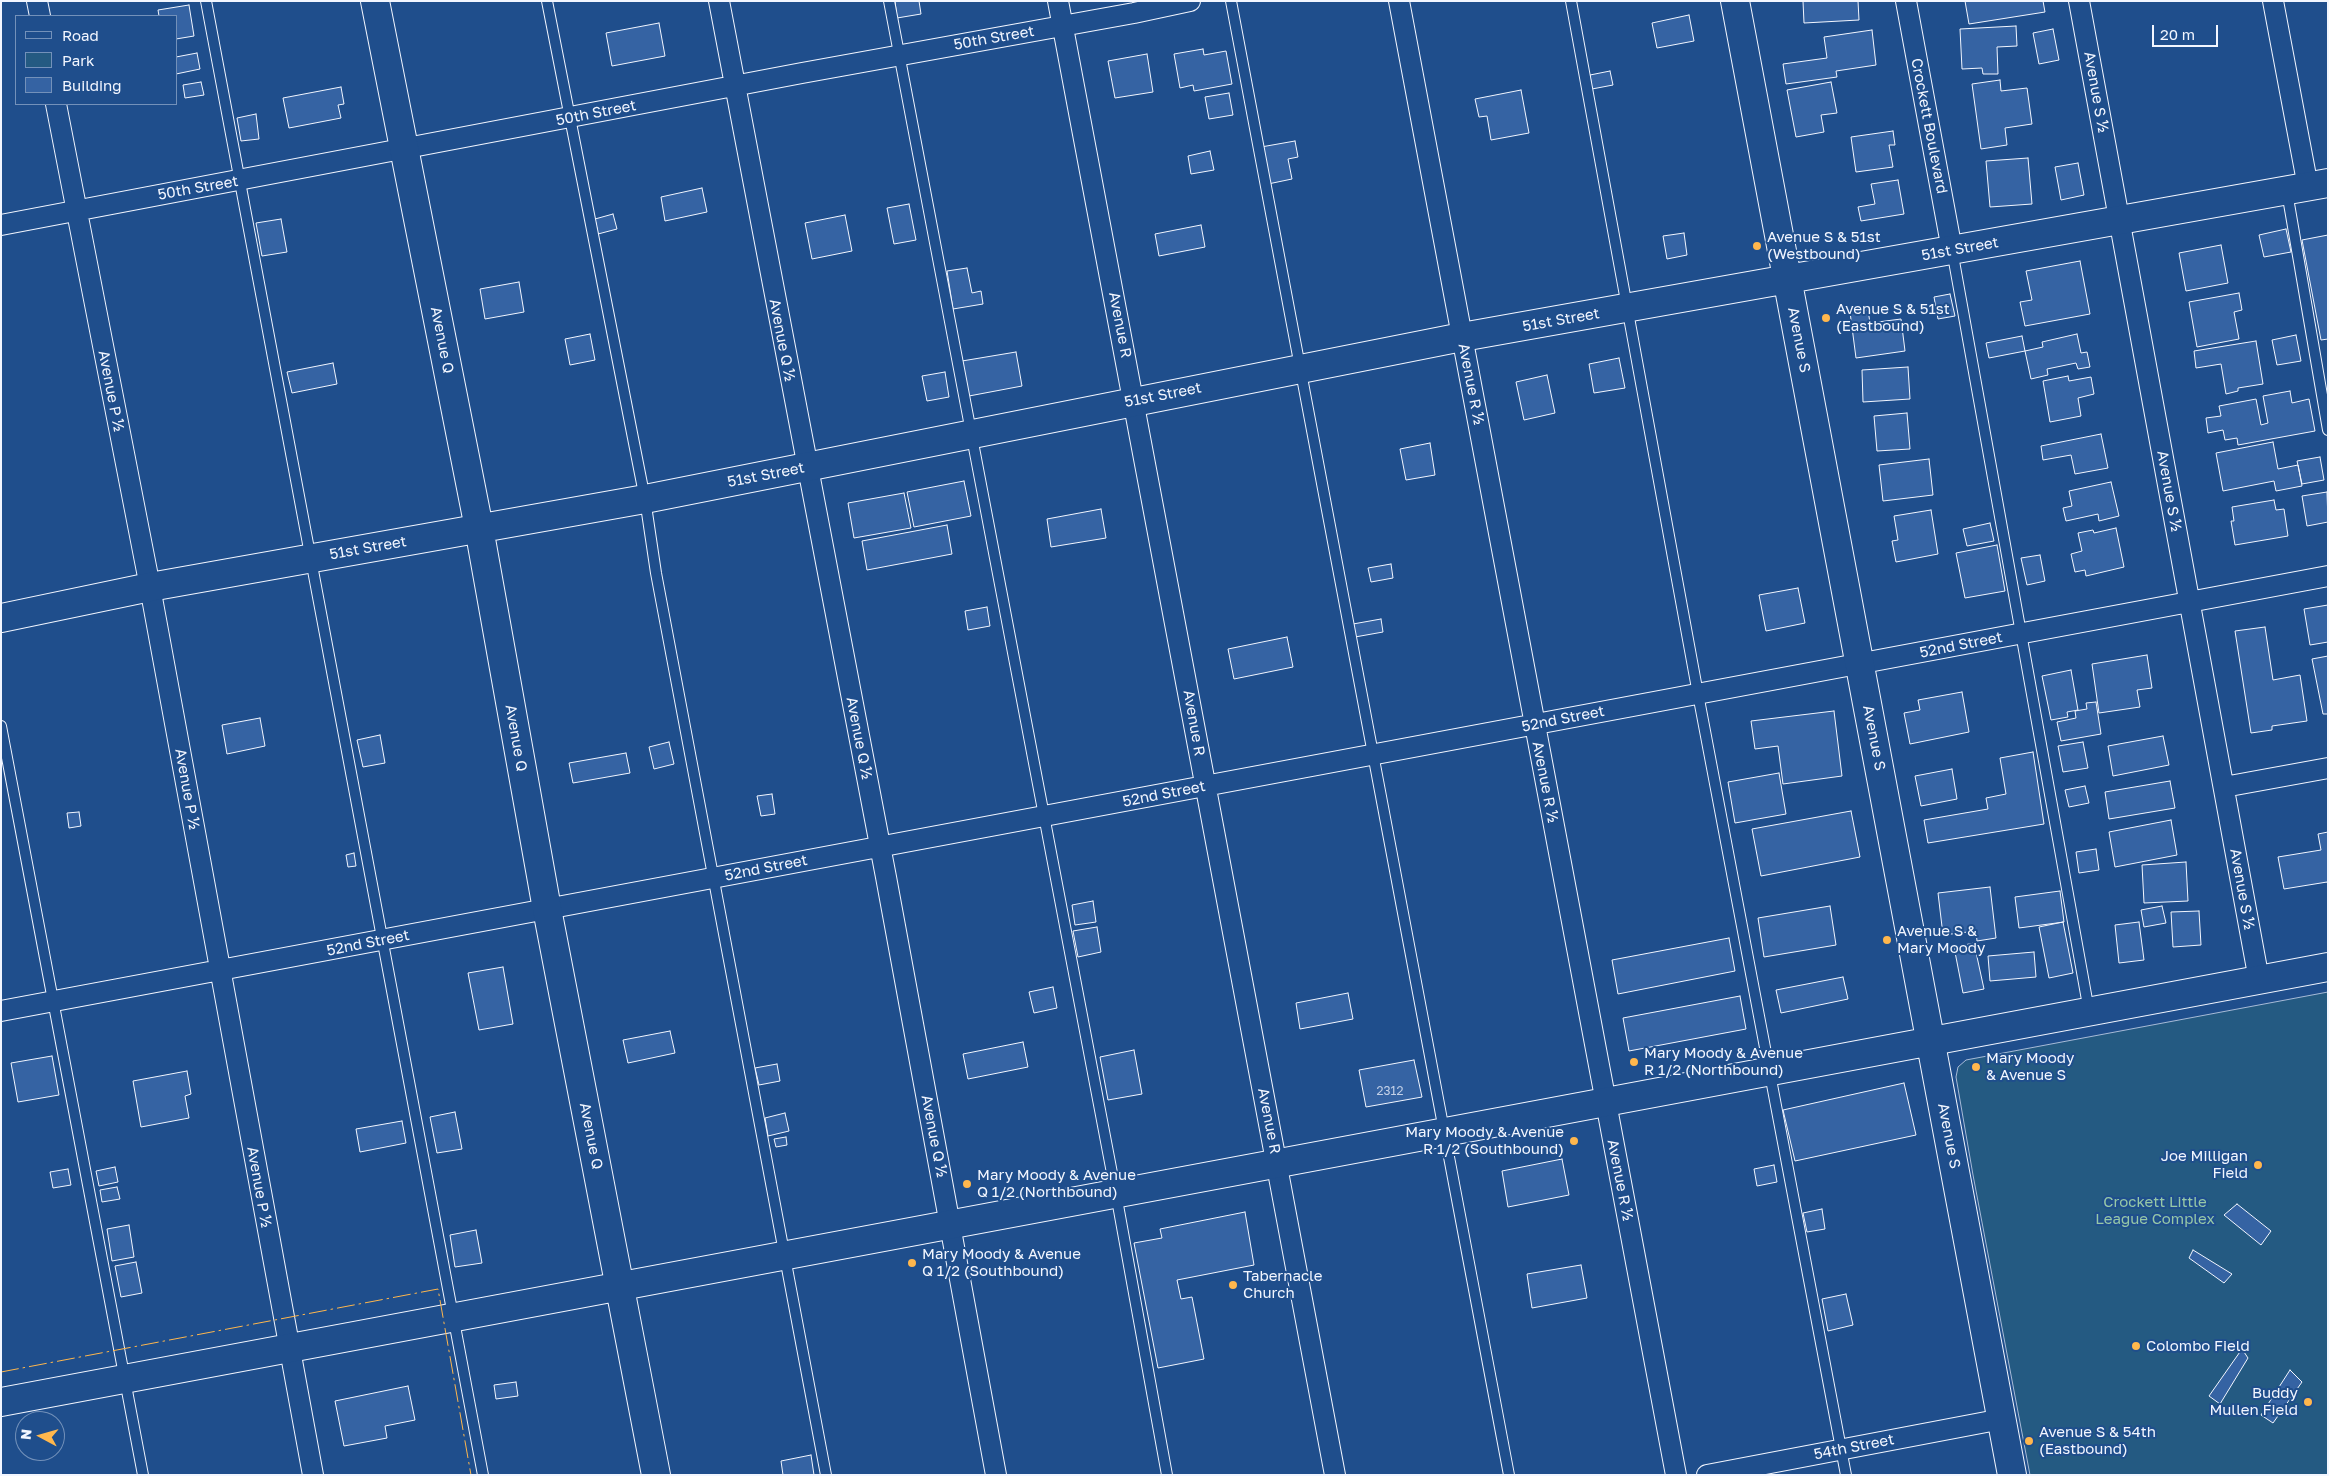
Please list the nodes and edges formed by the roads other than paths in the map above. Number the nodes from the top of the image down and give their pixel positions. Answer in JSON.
{"nodes":[{"id":1,"x":37,"y":1,"type":"edge"},
{"id":2,"x":206,"y":1,"type":"edge"},
{"id":3,"x":375,"y":1,"type":"edge"},
{"id":4,"x":547,"y":1,"type":"edge"},
{"id":5,"x":719,"y":1,"type":"edge"},
{"id":6,"x":889,"y":1,"type":"edge"},
{"id":7,"x":1058,"y":1,"type":"edge"},
{"id":8,"x":1190,"y":1,"type":"edge"},
{"id":9,"x":1231,"y":1,"type":"edge"},
{"id":10,"x":1399,"y":1,"type":"edge"},
{"id":11,"x":1571,"y":1,"type":"edge"},
{"id":12,"x":1735,"y":1,"type":"edge"},
{"id":13,"x":1906,"y":1,"type":"edge"},
{"id":14,"x":2079,"y":1,"type":"edge"},
{"id":15,"x":2273,"y":1,"type":"edge"},
{"id":16,"x":40,"y":15,"type":"edge"},
{"id":17,"x":1063,"y":26,"type":"junction"},
{"id":18,"x":899,"y":56,"type":"junction"},
{"id":19,"x":734,"y":86,"type":"junction"},
{"id":20,"x":56,"y":105,"type":"edge"},
{"id":21,"x":570,"y":118,"type":"junction"},
{"id":22,"x":404,"y":149,"type":"junction"},
{"id":23,"x":240,"y":180,"type":"junction"},
{"id":24,"x":2307,"y":187,"type":"edge"},
{"id":25,"x":76,"y":210,"type":"junction"},
{"id":26,"x":2120,"y":220,"type":"junction"},
{"id":27,"x":1,"y":225,"type":"edge"},
{"id":28,"x":1952,"y":250,"type":"junction"},
{"id":29,"x":1787,"y":279,"type":"junction"},
{"id":30,"x":1627,"y":308,"type":"junction"},
{"id":31,"x":1462,"y":337,"type":"junction"},
{"id":32,"x":1300,"y":368,"type":"junction"},
{"id":33,"x":1134,"y":401,"type":"junction"},
{"id":34,"x":2328,"y":430,"type":"edge"},
{"id":35,"x":970,"y":434,"type":"junction"},
{"id":36,"x":806,"y":467,"type":"junction"},
{"id":37,"x":645,"y":499,"type":"junction"},
{"id":38,"x":479,"y":528,"type":"junction"},
{"id":39,"x":311,"y":558,"type":"junction"},
{"id":40,"x":2328,"y":576,"type":"edge"},
{"id":41,"x":150,"y":587,"type":"junction"},
{"id":42,"x":2190,"y":602,"type":"junction"},
{"id":43,"x":1,"y":618,"type":"edge"},
{"id":44,"x":2021,"y":633,"type":"junction"},
{"id":45,"x":1860,"y":664,"type":"junction"},
{"id":46,"x":1698,"y":694,"type":"junction"},
{"id":47,"x":1534,"y":724,"type":"junction"},
{"id":48,"x":1,"y":726,"type":"edge"},
{"id":49,"x":1373,"y":754,"type":"junction"},
{"id":50,"x":2328,"y":768,"type":"edge"},
{"id":51,"x":1205,"y":786,"type":"junction"},
{"id":52,"x":2224,"y":788,"type":"junction"},
{"id":53,"x":1044,"y":816,"type":"junction"},
{"id":54,"x":881,"y":847,"type":"junction"},
{"id":55,"x":715,"y":878,"type":"junction"},
{"id":56,"x":547,"y":909,"type":"junction"},
{"id":57,"x":382,"y":940,"type":"junction"},
{"id":58,"x":2328,"y":967,"type":"edge"},
{"id":59,"x":220,"y":970,"type":"junction"},
{"id":60,"x":2259,"y":980,"type":"junction"},
{"id":61,"x":54,"y":1002,"type":"junction"},
{"id":62,"x":1,"y":1011,"type":"edge"},
{"id":63,"x":2090,"y":1012,"type":"junction"},
{"id":64,"x":1931,"y":1041,"type":"junction"},
{"id":65,"x":1770,"y":1072,"type":"junction"},
{"id":66,"x":1605,"y":1102,"type":"junction"},
{"id":67,"x":1444,"y":1132,"type":"junction"},
{"id":68,"x":1277,"y":1164,"type":"junction"},
{"id":69,"x":1116,"y":1194,"type":"junction"},
{"id":70,"x":951,"y":1224,"type":"junction"},
{"id":71,"x":784,"y":1256,"type":"junction"},
{"id":72,"x":620,"y":1286,"type":"junction"},
{"id":73,"x":454,"y":1318,"type":"junction"},
{"id":74,"x":288,"y":1348,"type":"junction"},
{"id":75,"x":124,"y":1379,"type":"junction"},
{"id":76,"x":1,"y":1402,"type":"edge"},
{"id":77,"x":2002,"y":1420,"type":"junction"},
{"id":78,"x":1841,"y":1449,"type":"junction"},
{"id":79,"x":143,"y":1475,"type":"edge"},
{"id":80,"x":313,"y":1475,"type":"edge"},
{"id":81,"x":483,"y":1475,"type":"edge"},
{"id":82,"x":656,"y":1475,"type":"edge"},
{"id":83,"x":826,"y":1475,"type":"edge"},
{"id":84,"x":996,"y":1475,"type":"edge"},
{"id":85,"x":1167,"y":1475,"type":"edge"},
{"id":86,"x":1335,"y":1475,"type":"edge"},
{"id":87,"x":1509,"y":1475,"type":"edge"},
{"id":88,"x":1676,"y":1475,"type":"edge"},
{"id":89,"x":1708,"y":1475,"type":"edge"},
{"id":90,"x":1846,"y":1475,"type":"edge"},
{"id":91,"x":2012,"y":1475,"type":"edge"}],
"edges":[{"from":1,"to":16,"type":"street"},
{"from":2,"to":23,"type":"lane"},
{"from":3,"to":22,"type":"main road","name":"Avenue Q"},
{"from":4,"to":21,"type":"lane"},
{"from":5,"to":19,"type":"street","name":"Avenue Q ½"},
{"from":6,"to":18,"type":"lane"},
{"from":7,"to":17,"type":"street","name":"Avenue R"},
{"from":8,"to":17,"type":"street","name":"50th Street"},
{"from":9,"to":32,"type":"lane"},
{"from":10,"to":31,"type":"street","name":"Avenue R ½"},
{"from":11,"to":30,"type":"lane"},
{"from":12,"to":29,"type":"main road","name":"Avenue S"},
{"from":13,"to":28,"type":"street","name":"Crockett Boulevard"},
{"from":14,"to":26,"type":"street","name":"Avenue S ½"},
{"from":15,"to":24,"type":"street"},
{"from":17,"to":18,"type":"street","name":"50th Street"},
{"from":17,"to":33,"type":"street","name":"Avenue R"},
{"from":18,"to":19,"type":"street","name":"50th Street"},
{"from":18,"to":35,"type":"lane"},
{"from":19,"to":21,"type":"street","name":"50th Street"},
{"from":19,"to":36,"type":"street","name":"Avenue Q ½"},
{"from":20,"to":25,"type":"street","name":"Avenue P ½"},
{"from":21,"to":22,"type":"street","name":"50th Street"},
{"from":21,"to":37,"type":"lane"},
{"from":22,"to":23,"type":"street","name":"50th Street"},
{"from":22,"to":38,"type":"main road","name":"Avenue Q"},
{"from":23,"to":25,"type":"street","name":"50th Street"},
{"from":23,"to":39,"type":"lane"},
{"from":24,"to":26,"type":"main road","name":"51st Street"},
{"from":24,"to":34,"type":"lane"},
{"from":25,"to":27,"type":"street","name":"50th Street"},
{"from":25,"to":41,"type":"street","name":"Avenue P ½"},
{"from":26,"to":28,"type":"main road","name":"51st Street"},
{"from":26,"to":42,"type":"street","name":"Avenue S ½"},
{"from":28,"to":29,"type":"main road","name":"51st Street"},
{"from":28,"to":44,"type":"lane"},
{"from":29,"to":30,"type":"main road","name":"51st Street"},
{"from":29,"to":45,"type":"main road","name":"Avenue S"},
{"from":30,"to":31,"type":"main road","name":"51st Street"},
{"from":30,"to":46,"type":"lane"},
{"from":31,"to":32,"type":"main road","name":"51st Street"},
{"from":31,"to":47,"type":"street","name":"Avenue R ½"},
{"from":32,"to":33,"type":"main road","name":"51st Street"},
{"from":32,"to":49,"type":"lane"},
{"from":33,"to":35,"type":"main road","name":"51st Street"},
{"from":33,"to":51,"type":"street","name":"Avenue R"},
{"from":35,"to":36,"type":"main road","name":"51st Street"},
{"from":35,"to":53,"type":"lane"},
{"from":36,"to":37,"type":"main road","name":"51st Street"},
{"from":36,"to":54,"type":"street","name":"Avenue Q ½"},
{"from":37,"to":38,"type":"main road","name":"51st Street"},
{"from":37,"to":55,"type":"lane"},
{"from":38,"to":39,"type":"main road","name":"51st Street"},
{"from":38,"to":56,"type":"main road","name":"Avenue Q"},
{"from":39,"to":41,"type":"main road","name":"51st Street"},
{"from":39,"to":57,"type":"lane"},
{"from":40,"to":42,"type":"street","name":"52nd Street"},
{"from":41,"to":43,"type":"main road","name":"51st Street"},
{"from":41,"to":59,"type":"street","name":"Avenue P ½"},
{"from":42,"to":44,"type":"street","name":"52nd Street"},
{"from":42,"to":52,"type":"street","name":"Avenue S ½"},
{"from":44,"to":45,"type":"street","name":"52nd Street"},
{"from":44,"to":63,"type":"lane"},
{"from":45,"to":46,"type":"street","name":"52nd Street"},
{"from":45,"to":64,"type":"main road","name":"Avenue S"},
{"from":46,"to":47,"type":"street","name":"52nd Street"},
{"from":46,"to":65,"type":"lane"},
{"from":47,"to":49,"type":"street","name":"52nd Street"},
{"from":47,"to":66,"type":"street","name":"Avenue R ½"},
{"from":48,"to":61,"type":"lane"},
{"from":49,"to":51,"type":"street","name":"52nd Street"},
{"from":49,"to":67,"type":"lane"},
{"from":50,"to":52,"type":"street"},
{"from":51,"to":53,"type":"street","name":"52nd Street"},
{"from":51,"to":68,"type":"street","name":"Avenue R"},
{"from":52,"to":60,"type":"street","name":"Avenue S ½"},
{"from":53,"to":54,"type":"street","name":"52nd Street"},
{"from":53,"to":69,"type":"lane"},
{"from":54,"to":55,"type":"street","name":"52nd Street"},
{"from":54,"to":70,"type":"street","name":"Avenue Q ½"},
{"from":55,"to":56,"type":"street","name":"52nd Street"},
{"from":55,"to":71,"type":"lane"},
{"from":56,"to":57,"type":"street","name":"52nd Street"},
{"from":56,"to":72,"type":"main road","name":"Avenue Q"},
{"from":57,"to":59,"type":"street","name":"52nd Street"},
{"from":57,"to":73,"type":"lane"},
{"from":58,"to":60,"type":"main road"},
{"from":59,"to":61,"type":"street","name":"52nd Street"},
{"from":59,"to":74,"type":"street","name":"Avenue P ½"},
{"from":60,"to":63,"type":"main road"},
{"from":61,"to":62,"type":"street","name":"52nd Street"},
{"from":61,"to":75,"type":"lane"},
{"from":63,"to":64,"type":"main road"},
{"from":64,"to":65,"type":"main road"},
{"from":64,"to":77,"type":"main road","name":"Avenue S"},
{"from":65,"to":66,"type":"main road"},
{"from":65,"to":78,"type":"lane"},
{"from":66,"to":67,"type":"main road"},
{"from":66,"to":88,"type":"street","name":"Avenue R ½"},
{"from":67,"to":68,"type":"main road"},
{"from":67,"to":87,"type":"lane"},
{"from":68,"to":69,"type":"main road"},
{"from":68,"to":86,"type":"street","name":"Avenue R"},
{"from":69,"to":70,"type":"main road"},
{"from":69,"to":85,"type":"lane"},
{"from":70,"to":71,"type":"main road"},
{"from":70,"to":84,"type":"street","name":"Avenue Q ½"},
{"from":71,"to":72,"type":"main road"},
{"from":71,"to":83,"type":"lane"},
{"from":72,"to":73,"type":"main road"},
{"from":72,"to":82,"type":"main road","name":"Avenue Q"},
{"from":73,"to":74,"type":"main road"},
{"from":73,"to":81,"type":"lane"},
{"from":74,"to":75,"type":"main road"},
{"from":74,"to":80,"type":"street","name":"Avenue P ½"},
{"from":75,"to":76,"type":"main road"},
{"from":75,"to":79,"type":"lane"},
{"from":77,"to":78,"type":"street","name":"54th Street"},
{"from":77,"to":91,"type":"main road","name":"Avenue S"},
{"from":78,"to":89,"type":"street","name":"54th Street"},
{"from":78,"to":90,"type":"lane"}]}
